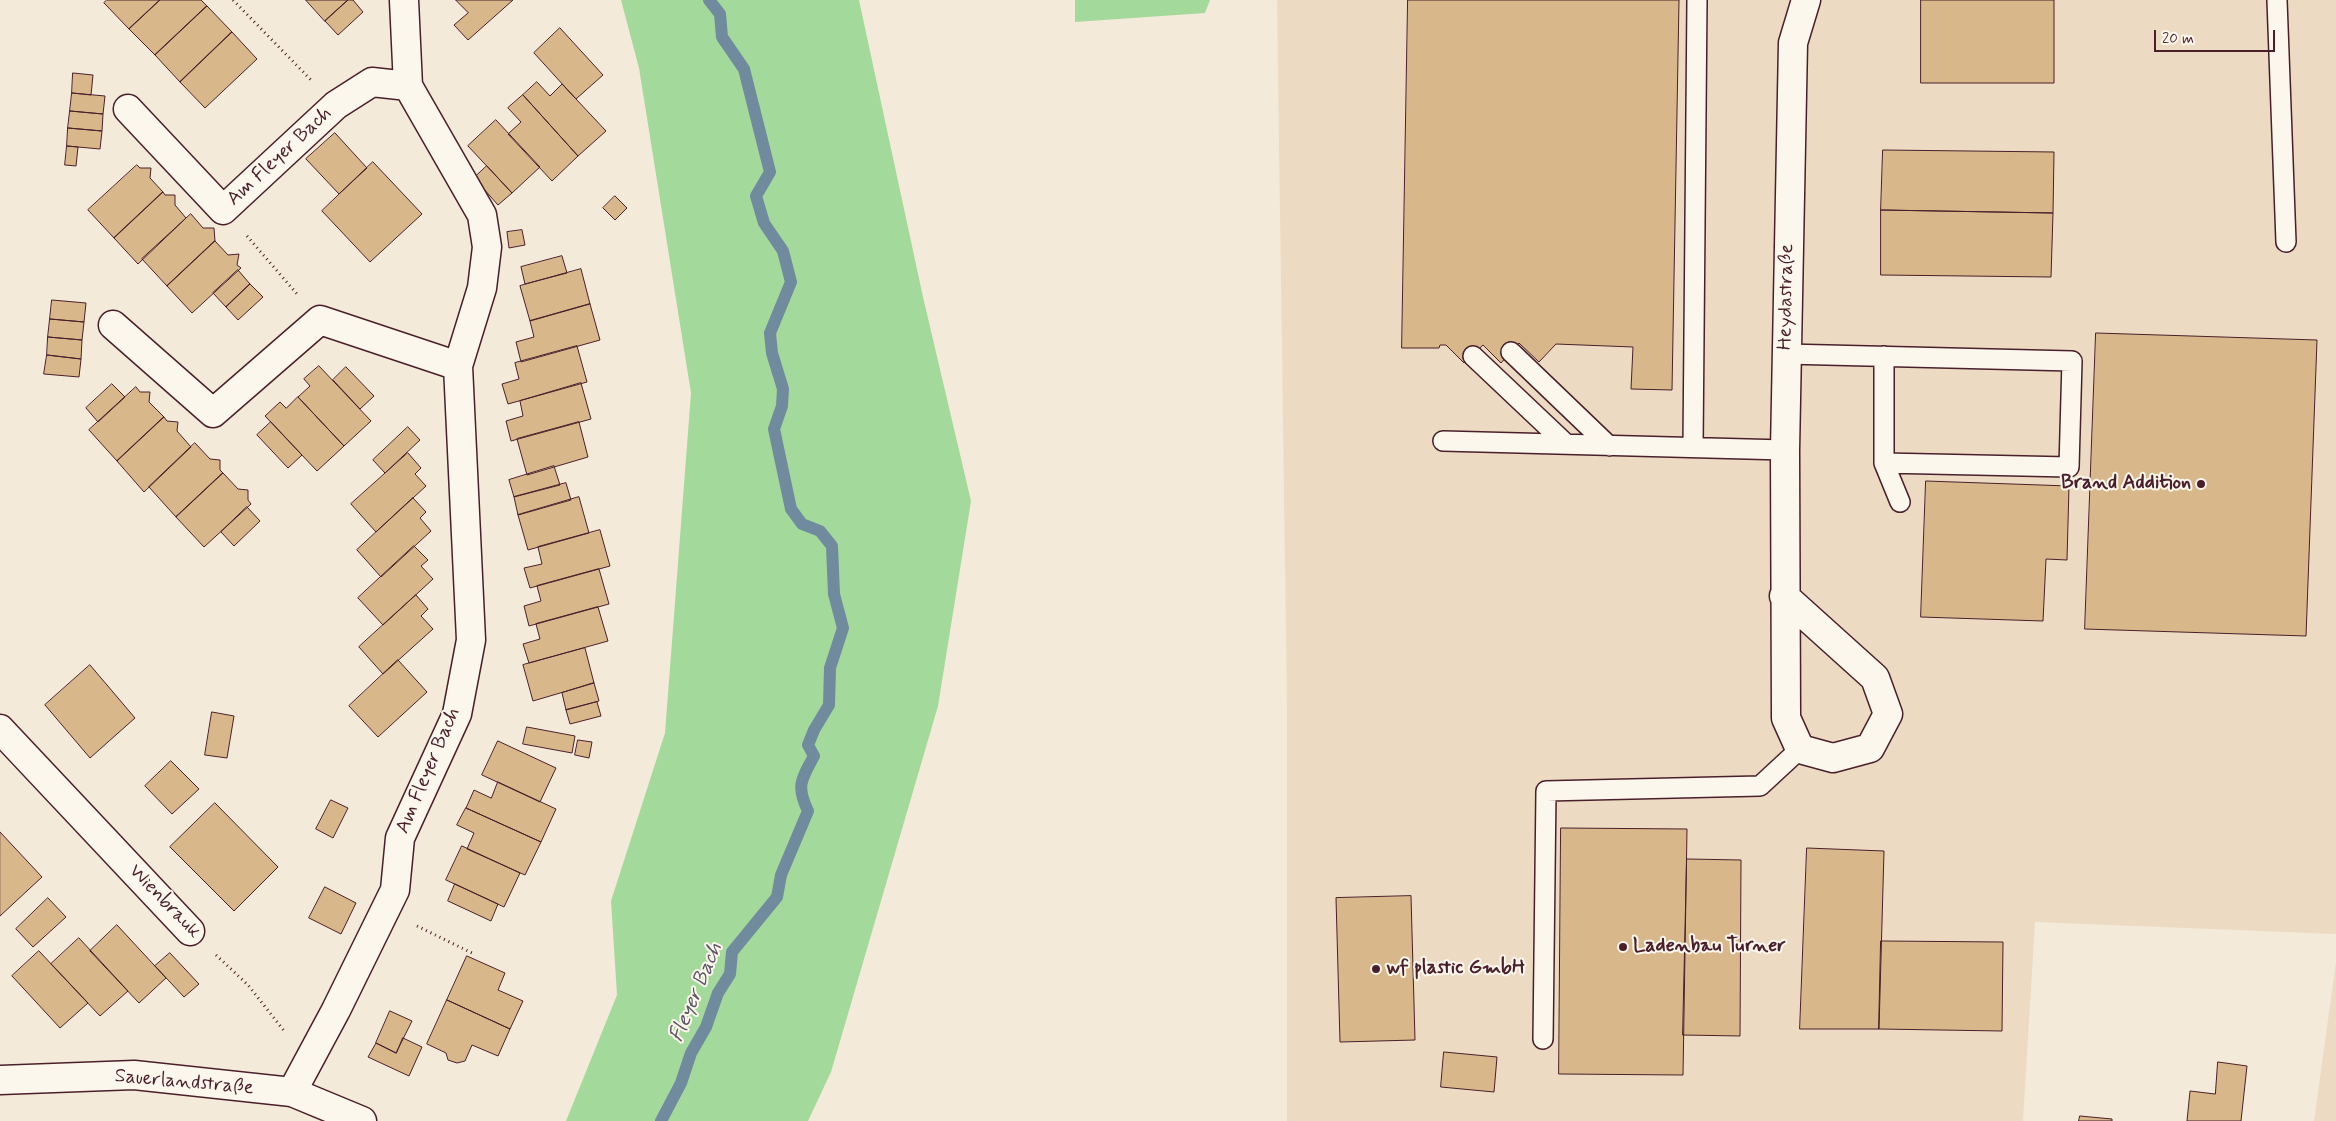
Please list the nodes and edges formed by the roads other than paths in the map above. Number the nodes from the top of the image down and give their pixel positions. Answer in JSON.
{"nodes":[{"id":1,"x":404,"y":0,"type":"edge"},
{"id":2,"x":1697,"y":0,"type":"edge"},
{"id":3,"x":1806,"y":0,"type":"edge"},
{"id":4,"x":2277,"y":0,"type":"edge"},
{"id":5,"x":408,"y":86,"type":"junction"},
{"id":6,"x":128,"y":109,"type":"dead end"},
{"id":7,"x":2286,"y":242,"type":"dead end"},
{"id":8,"x":113,"y":326,"type":"dead end"},
{"id":9,"x":1511,"y":352,"type":"dead end"},
{"id":10,"x":1786,"y":354,"type":"junction"},
{"id":11,"x":1473,"y":356,"type":"dead end"},
{"id":12,"x":1884,"y":356,"type":"junction"},
{"id":13,"x":458,"y":366,"type":"junction"},
{"id":14,"x":1443,"y":441,"type":"dead end"},
{"id":15,"x":1566,"y":444,"type":"junction"},
{"id":16,"x":1609,"y":446,"type":"junction"},
{"id":17,"x":1693,"y":446,"type":"junction"},
{"id":18,"x":1785,"y":450,"type":"junction"},
{"id":19,"x":1884,"y":463,"type":"junction"},
{"id":20,"x":1900,"y":502,"type":"dead end"},
{"id":21,"x":1784,"y":596,"type":"junction"},
{"id":22,"x":0,"y":729,"type":"edge"},
{"id":23,"x":1800,"y":749,"type":"junction"},
{"id":24,"x":190,"y":931,"type":"road end"},
{"id":25,"x":1543,"y":1040,"type":"dead end"},
{"id":26,"x":0,"y":1080,"type":"edge"},
{"id":27,"x":292,"y":1092,"type":"junction"},
{"id":28,"x":362,"y":1121,"type":"edge"}],
"edges":[{"from":1,"to":5,"type":"street","name":"Am Fleyer Bach"},
{"from":2,"to":17,"type":"lane"},
{"from":3,"to":10,"type":"street","name":"Heydastraße"},
{"from":4,"to":7,"type":"lane"},
{"from":5,"to":6,"type":"street","name":"Am Fleyer Bach"},
{"from":5,"to":13,"type":"street","name":"Am Fleyer Bach"},
{"from":8,"to":13,"type":"street"},
{"from":9,"to":16,"type":"lane"},
{"from":10,"to":12,"type":"lane"},
{"from":10,"to":18,"type":"street","name":"Heydastraße"},
{"from":11,"to":15,"type":"lane"},
{"from":12,"to":19,"type":"lane"},
{"from":12,"to":19,"type":"lane"},
{"from":13,"to":27,"type":"street","name":"Am Fleyer Bach"},
{"from":14,"to":15,"type":"lane"},
{"from":15,"to":16,"type":"lane"},
{"from":16,"to":17,"type":"lane"},
{"from":17,"to":18,"type":"lane"},
{"from":18,"to":21,"type":"street","name":"Heydastraße"},
{"from":19,"to":20,"type":"lane"},
{"from":21,"to":23,"type":"street","name":"Heydastraße"},
{"from":21,"to":23,"type":"street"},
{"from":22,"to":24,"type":"street","name":"Wienbrauk"},
{"from":23,"to":25,"type":"lane"},
{"from":26,"to":27,"type":"street","name":"Sauerlandstraße"},
{"from":27,"to":28,"type":"street","name":"Sauerlandstraße"}]}
